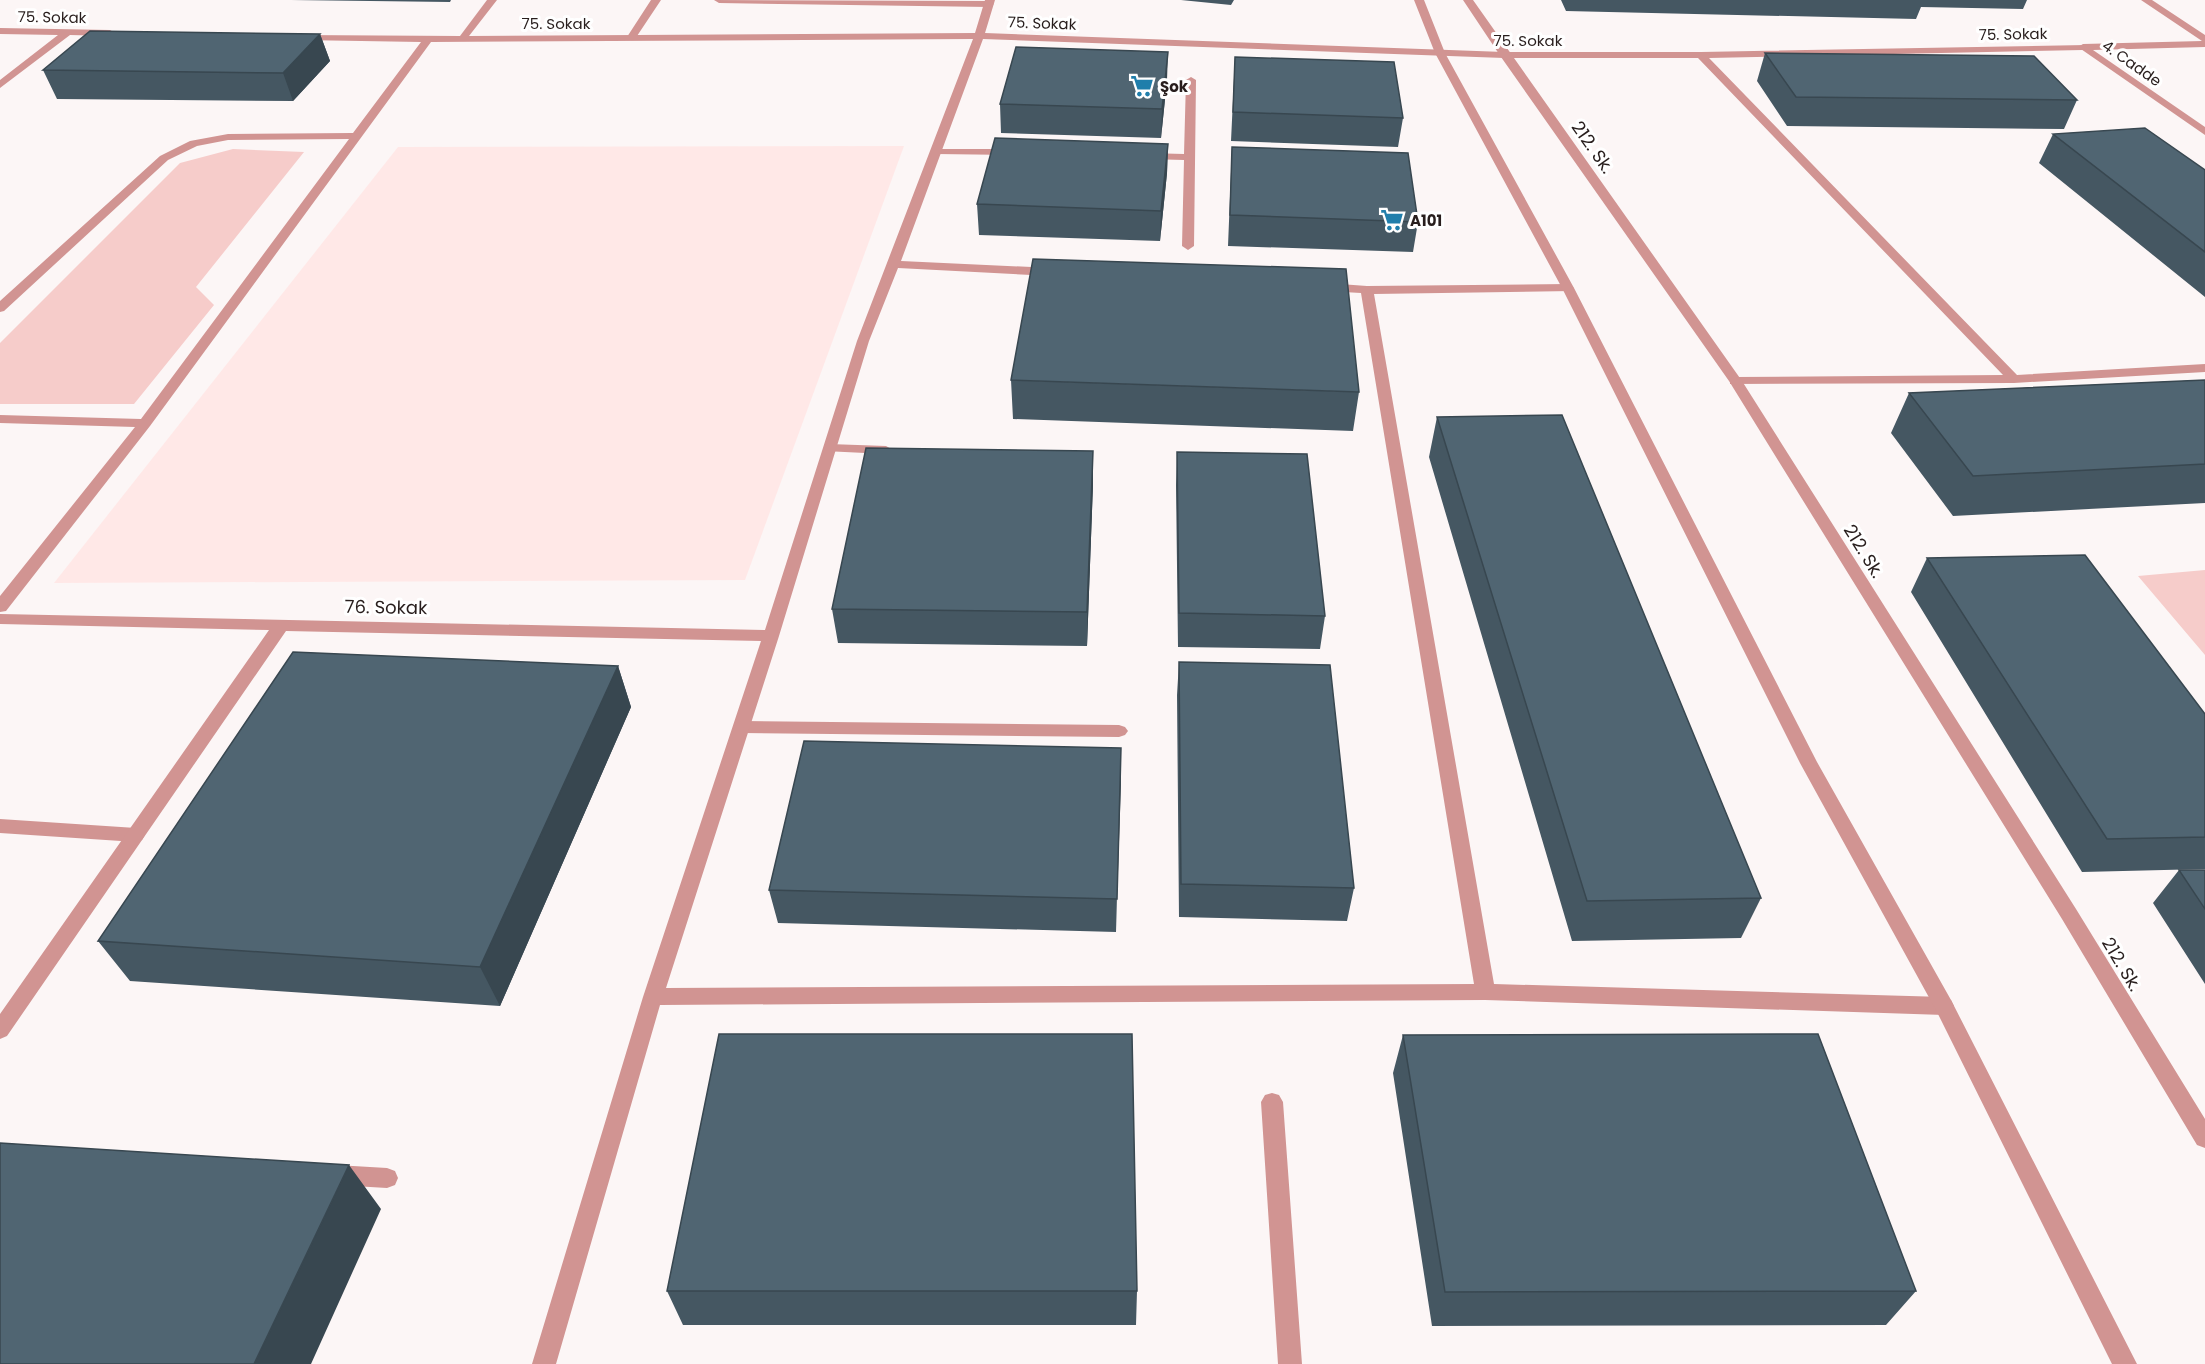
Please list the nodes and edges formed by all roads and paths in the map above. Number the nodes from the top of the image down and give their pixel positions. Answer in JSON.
{"nodes":[{"id":1,"x":492,"y":0,"type":"edge"},
{"id":2,"x":656,"y":0,"type":"edge"},
{"id":3,"x":719,"y":0,"type":"edge"},
{"id":4,"x":1419,"y":0,"type":"edge"},
{"id":5,"x":1468,"y":0,"type":"edge"},
{"id":6,"x":2145,"y":0,"type":"edge"},
{"id":7,"x":989,"y":2,"type":"edge"},
{"id":8,"x":0,"y":31,"type":"edge"},
{"id":9,"x":68,"y":32,"type":"junction"},
{"id":10,"x":126,"y":33,"type":"edge"},
{"id":11,"x":289,"y":36,"type":"edge"},
{"id":12,"x":979,"y":36,"type":"junction"},
{"id":13,"x":463,"y":38,"type":"junction"},
{"id":14,"x":632,"y":38,"type":"junction"},
{"id":15,"x":428,"y":39,"type":"junction"},
{"id":16,"x":2205,"y":39,"type":"edge"},
{"id":17,"x":2205,"y":44,"type":"edge"},
{"id":18,"x":2084,"y":47,"type":"junction"},
{"id":19,"x":1440,"y":53,"type":"junction"},
{"id":20,"x":1504,"y":55,"type":"junction"},
{"id":21,"x":1701,"y":55,"type":"junction"},
{"id":22,"x":1191,"y":80,"type":"dead end"},
{"id":23,"x":0,"y":85,"type":"edge"},
{"id":24,"x":2205,"y":132,"type":"edge"},
{"id":25,"x":355,"y":136,"type":"junction"},
{"id":26,"x":936,"y":151,"type":"junction"},
{"id":27,"x":1028,"y":153,"type":"edge"},
{"id":28,"x":1132,"y":155,"type":"edge"},
{"id":29,"x":1190,"y":157,"type":"junction"},
{"id":30,"x":1188,"y":246,"type":"dead end"},
{"id":31,"x":894,"y":264,"type":"junction"},
{"id":32,"x":1060,"y":273,"type":"edge"},
{"id":33,"x":1308,"y":286,"type":"edge"},
{"id":34,"x":1568,"y":288,"type":"junction"},
{"id":35,"x":1367,"y":290,"type":"junction"},
{"id":36,"x":0,"y":308,"type":"edge"},
{"id":37,"x":2205,"y":368,"type":"edge"},
{"id":38,"x":2014,"y":379,"type":"junction"},
{"id":39,"x":1735,"y":381,"type":"junction"},
{"id":40,"x":0,"y":420,"type":"edge"},
{"id":41,"x":145,"y":423,"type":"junction"},
{"id":42,"x":829,"y":448,"type":"junction"},
{"id":43,"x":898,"y":450,"type":"edge"},
{"id":44,"x":0,"y":607,"type":"edge"},
{"id":45,"x":0,"y":619,"type":"edge"},
{"id":46,"x":282,"y":624,"type":"junction"},
{"id":47,"x":771,"y":636,"type":"junction"},
{"id":48,"x":742,"y":727,"type":"junction"},
{"id":49,"x":1119,"y":731,"type":"dead end"},
{"id":50,"x":0,"y":826,"type":"edge"},
{"id":51,"x":136,"y":835,"type":"junction"},
{"id":52,"x":1485,"y":992,"type":"junction"},
{"id":53,"x":653,"y":997,"type":"junction"},
{"id":54,"x":1944,"y":1006,"type":"junction"},
{"id":55,"x":0,"y":1030,"type":"edge"},
{"id":56,"x":1272,"y":1102,"type":"dead end"},
{"id":57,"x":2205,"y":1138,"type":"edge"},
{"id":58,"x":317,"y":1174,"type":"edge"},
{"id":59,"x":387,"y":1178,"type":"dead end"},
{"id":60,"x":544,"y":1364,"type":"edge"},
{"id":61,"x":1290,"y":1364,"type":"edge"},
{"id":62,"x":2125,"y":1364,"type":"edge"}],
"edges":[{"from":1,"to":13,"type":"street"},
{"from":2,"to":14,"type":"street"},
{"from":3,"to":7,"type":"street"},
{"from":4,"to":19,"type":"street"},
{"from":5,"to":20,"type":"street","name":"212. Sk."},
{"from":6,"to":16,"type":"street"},
{"from":7,"to":12,"type":"street"},
{"from":8,"to":9,"type":"street","name":"75. Sokak"},
{"from":9,"to":10,"type":"street","name":"75. Sokak"},
{"from":9,"to":23,"type":"street"},
{"from":11,"to":15,"type":"street","name":"75. Sokak"},
{"from":12,"to":14,"type":"street","name":"75. Sokak"},
{"from":12,"to":19,"type":"street","name":"75. Sokak"},
{"from":12,"to":26,"type":"street"},
{"from":13,"to":14,"type":"street","name":"75. Sokak"},
{"from":13,"to":15,"type":"street","name":"75. Sokak"},
{"from":15,"to":25,"type":"street"},
{"from":17,"to":18,"type":"street","name":"4. Cadde"},
{"from":18,"to":21,"type":"street","name":"75. Sokak"},
{"from":18,"to":24,"type":"street","name":"4. Cadde"},
{"from":19,"to":20,"type":"street","name":"75. Sokak"},
{"from":19,"to":34,"type":"street"},
{"from":20,"to":21,"type":"street","name":"75. Sokak"},
{"from":20,"to":39,"type":"street","name":"212. Sk."},
{"from":21,"to":38,"type":"street"},
{"from":22,"to":29,"type":"street"},
{"from":25,"to":36,"type":"street"},
{"from":25,"to":41,"type":"street"},
{"from":26,"to":27,"type":"street"},
{"from":26,"to":31,"type":"street"},
{"from":28,"to":29,"type":"street"},
{"from":29,"to":30,"type":"street"},
{"from":31,"to":32,"type":"street"},
{"from":31,"to":42,"type":"street"},
{"from":33,"to":35,"type":"street"},
{"from":34,"to":35,"type":"street"},
{"from":34,"to":54,"type":"street"},
{"from":35,"to":52,"type":"street"},
{"from":37,"to":38,"type":"street"},
{"from":38,"to":39,"type":"street"},
{"from":39,"to":57,"type":"street","name":"212. Sk."},
{"from":40,"to":41,"type":"street"},
{"from":41,"to":44,"type":"street"},
{"from":42,"to":43,"type":"street"},
{"from":42,"to":47,"type":"street"},
{"from":45,"to":46,"type":"street","name":"76. Sokak"},
{"from":46,"to":47,"type":"street","name":"76. Sokak"},
{"from":46,"to":51,"type":"street"},
{"from":47,"to":48,"type":"street"},
{"from":48,"to":49,"type":"street"},
{"from":48,"to":53,"type":"street"},
{"from":50,"to":51,"type":"street"},
{"from":51,"to":55,"type":"street"},
{"from":52,"to":53,"type":"street"},
{"from":52,"to":54,"type":"street"},
{"from":53,"to":60,"type":"street"},
{"from":54,"to":62,"type":"street"},
{"from":56,"to":61,"type":"street"},
{"from":58,"to":59,"type":"street"}]}
